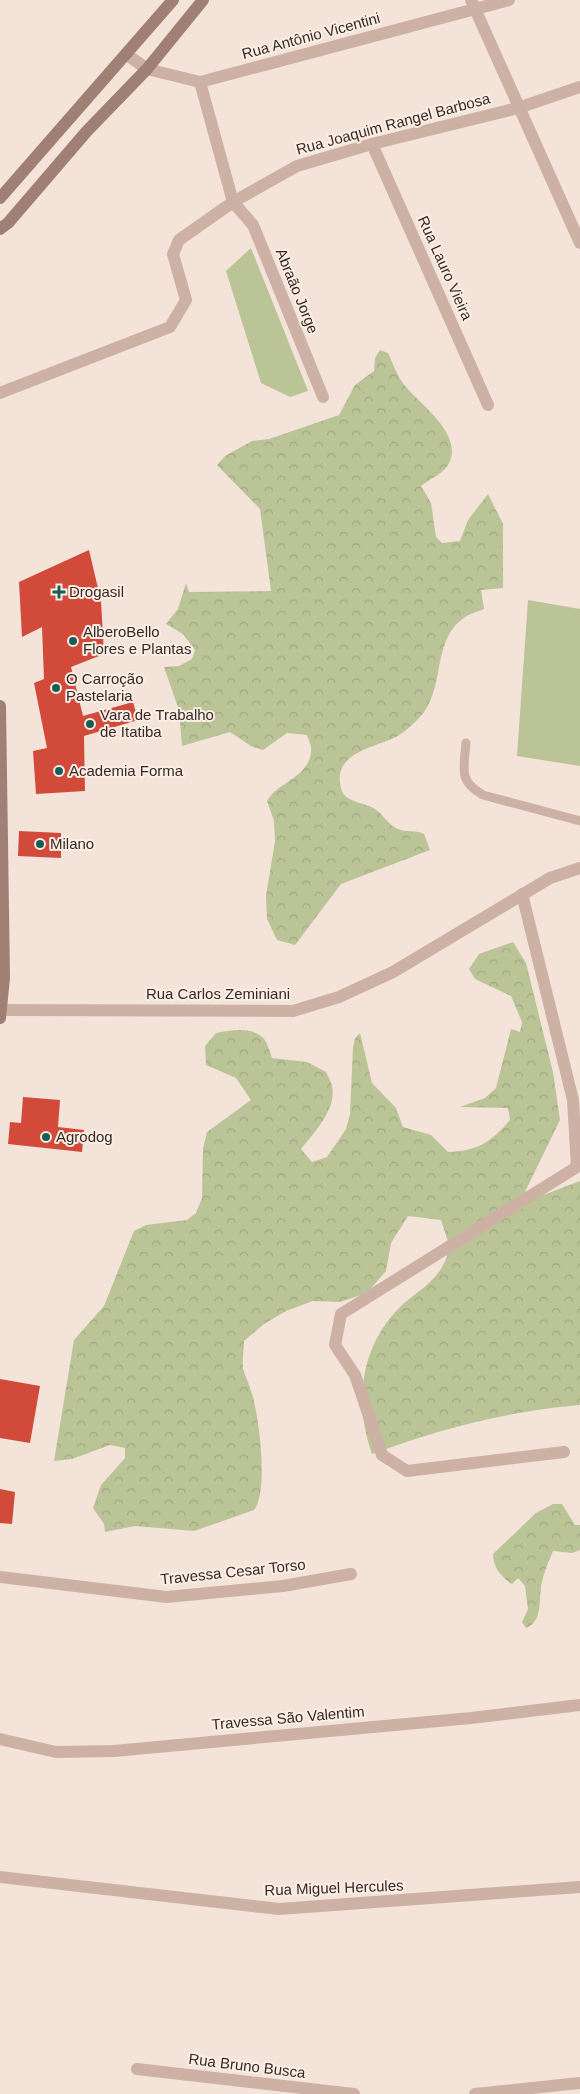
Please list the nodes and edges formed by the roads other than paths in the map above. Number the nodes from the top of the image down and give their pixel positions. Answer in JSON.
{"nodes":[{"id":1,"x":173,"y":0,"type":"edge"},
{"id":2,"x":203,"y":0,"type":"edge"},
{"id":3,"x":509,"y":0,"type":"edge"},
{"id":4,"x":472,"y":5,"type":"edge"},
{"id":5,"x":126,"y":54,"type":"junction"},
{"id":6,"x":147,"y":69,"type":"junction"},
{"id":7,"x":200,"y":82,"type":"junction"},
{"id":8,"x":580,"y":88,"type":"edge"},
{"id":9,"x":518,"y":108,"type":"junction"},
{"id":10,"x":372,"y":144,"type":"junction"},
{"id":11,"x":0,"y":198,"type":"edge"},
{"id":12,"x":232,"y":202,"type":"junction"},
{"id":13,"x":0,"y":229,"type":"edge"},
{"id":14,"x":580,"y":243,"type":"edge"},
{"id":15,"x":0,"y":392,"type":"edge"},
{"id":16,"x":323,"y":397,"type":"dead end"},
{"id":17,"x":488,"y":405,"type":"dead end"},
{"id":18,"x":0,"y":706,"type":"edge"},
{"id":19,"x":1,"y":729,"type":"edge"},
{"id":20,"x":466,"y":743,"type":"dead end"},
{"id":21,"x":1,"y":791,"type":"edge"},
{"id":22,"x":580,"y":821,"type":"edge"},
{"id":23,"x":580,"y":868,"type":"edge"},
{"id":24,"x":522,"y":894,"type":"junction"},
{"id":25,"x":0,"y":1014,"type":"edge"},
{"id":26,"x":579,"y":1166,"type":"edge"},
{"id":27,"x":564,"y":1452,"type":"dead end"},
{"id":28,"x":351,"y":1574,"type":"dead end"},
{"id":29,"x":0,"y":1577,"type":"edge"},
{"id":30,"x":580,"y":1705,"type":"edge"},
{"id":31,"x":0,"y":1739,"type":"edge"},
{"id":32,"x":0,"y":1877,"type":"edge"},
{"id":33,"x":580,"y":1887,"type":"edge"},
{"id":34,"x":137,"y":2069,"type":"dead end"},
{"id":35,"x":580,"y":2083,"type":"edge"},
{"id":36,"x":299,"y":2091,"type":"edge"},
{"id":37,"x":354,"y":2094,"type":"edge"},
{"id":38,"x":475,"y":2094,"type":"edge"}],
"edges":[{"from":1,"to":5,"type":"main road"},
{"from":2,"to":6,"type":"main road"},
{"from":3,"to":4,"type":"street","name":"Rua Antônio Vicentini"},
{"from":4,"to":7,"type":"street","name":"Rua Antônio Vicentini"},
{"from":4,"to":9,"type":"street"},
{"from":5,"to":6,"type":"street","name":"Rua Antônio Vicentini"},
{"from":5,"to":11,"type":"main road"},
{"from":6,"to":7,"type":"street","name":"Rua Antônio Vicentini"},
{"from":6,"to":13,"type":"main road"},
{"from":7,"to":12,"type":"street"},
{"from":8,"to":9,"type":"street","name":"Rua Joaquim Rangel Barbosa"},
{"from":9,"to":10,"type":"street","name":"Rua Joaquim Rangel Barbosa"},
{"from":9,"to":14,"type":"street"},
{"from":10,"to":12,"type":"street","name":"Rua Joaquim Rangel Barbosa"},
{"from":10,"to":17,"type":"street","name":"Rua Lauro Vieira"},
{"from":12,"to":15,"type":"street","name":"Rua Joaquim Rangel Barbosa"},
{"from":12,"to":16,"type":"street","name":"Abraão Jorge"},
{"from":18,"to":19,"type":"main road"},
{"from":19,"to":21,"type":"main road"},
{"from":20,"to":22,"type":"lane"},
{"from":21,"to":25,"type":"main road"},
{"from":23,"to":24,"type":"street","name":"Rua Carlos Zeminiani"},
{"from":24,"to":25,"type":"street","name":"Rua Carlos Zeminiani"},
{"from":24,"to":26,"type":"street"},
{"from":26,"to":27,"type":"street"},
{"from":28,"to":29,"type":"street","name":"Travessa Cesar Torso"},
{"from":30,"to":31,"type":"street","name":"Travessa São Valentim"},
{"from":32,"to":33,"type":"street","name":"Rua Miguel Hercules"},
{"from":34,"to":36,"type":"street","name":"Rua Bruno Busca"},
{"from":35,"to":38,"type":"street"},
{"from":36,"to":37,"type":"street","name":"Rua Bruno Busca"}]}
